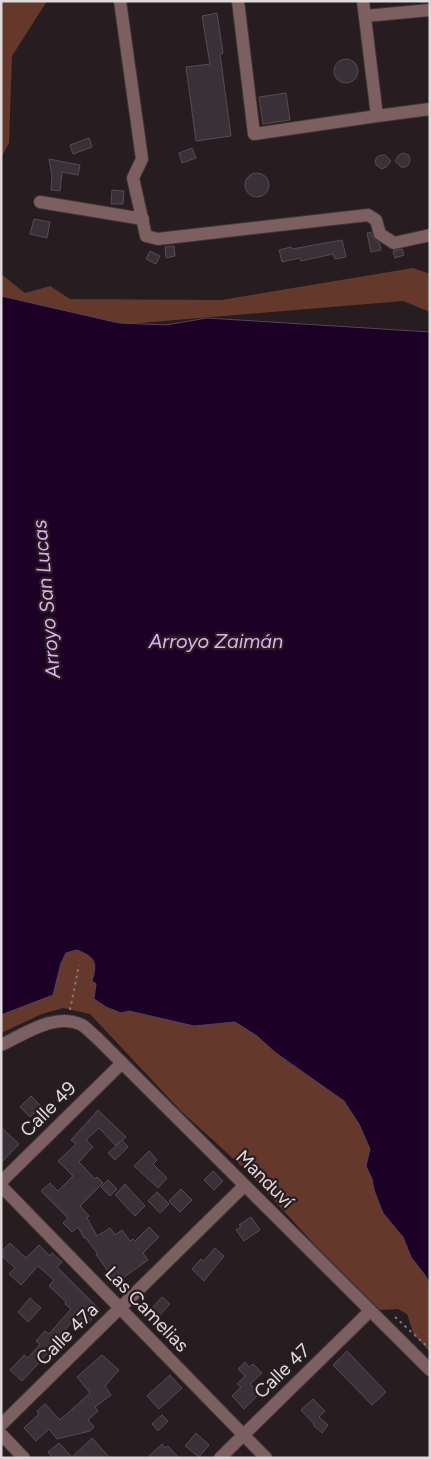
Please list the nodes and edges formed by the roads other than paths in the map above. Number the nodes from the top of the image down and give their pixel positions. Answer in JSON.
{"nodes":[{"id":1,"x":120,"y":1,"type":"edge"},
{"id":2,"x":238,"y":1,"type":"edge"},
{"id":3,"x":363,"y":1,"type":"edge"},
{"id":4,"x":430,"y":10,"type":"edge"},
{"id":5,"x":365,"y":16,"type":"junction"},
{"id":6,"x":430,"y":110,"type":"edge"},
{"id":7,"x":377,"y":116,"type":"junction"},
{"id":8,"x":40,"y":202,"type":"dead end"},
{"id":9,"x":142,"y":219,"type":"junction"},
{"id":10,"x":430,"y":235,"type":"edge"},
{"id":11,"x":1,"y":1045,"type":"edge"},
{"id":12,"x":122,"y":1063,"type":"junction"},
{"id":13,"x":1,"y":1182,"type":"edge"},
{"id":14,"x":1,"y":1186,"type":"edge"},
{"id":15,"x":244,"y":1186,"type":"junction"},
{"id":16,"x":120,"y":1308,"type":"junction"},
{"id":17,"x":370,"y":1311,"type":"junction"},
{"id":18,"x":430,"y":1370,"type":"edge"},
{"id":19,"x":1,"y":1425,"type":"edge"},
{"id":20,"x":1,"y":1434,"type":"edge"},
{"id":21,"x":244,"y":1435,"type":"junction"},
{"id":22,"x":24,"y":1458,"type":"edge"},
{"id":23,"x":220,"y":1458,"type":"edge"},
{"id":24,"x":266,"y":1458,"type":"edge"}],
"edges":[{"from":1,"to":9,"type":"street"},
{"from":2,"to":7,"type":"street"},
{"from":3,"to":5,"type":"street"},
{"from":4,"to":5,"type":"street"},
{"from":5,"to":7,"type":"street"},
{"from":6,"to":7,"type":"street"},
{"from":8,"to":9,"type":"street"},
{"from":9,"to":10,"type":"street"},
{"from":11,"to":12,"type":"street","name":"Manduví"},
{"from":12,"to":13,"type":"street","name":"Calle 49"},
{"from":12,"to":15,"type":"street","name":"Manduví"},
{"from":14,"to":16,"type":"street","name":"Las Camelias"},
{"from":15,"to":16,"type":"street","name":"Calle 47a"},
{"from":15,"to":17,"type":"street","name":"Manduví"},
{"from":16,"to":19,"type":"street","name":"Calle 47a"},
{"from":16,"to":21,"type":"street","name":"Las Camelias"},
{"from":17,"to":18,"type":"street","name":"Manduví"},
{"from":17,"to":21,"type":"street","name":"Calle 47"},
{"from":20,"to":22,"type":"street"},
{"from":21,"to":23,"type":"street","name":"Calle 47"},
{"from":21,"to":24,"type":"street","name":"Las Camelias"}]}
